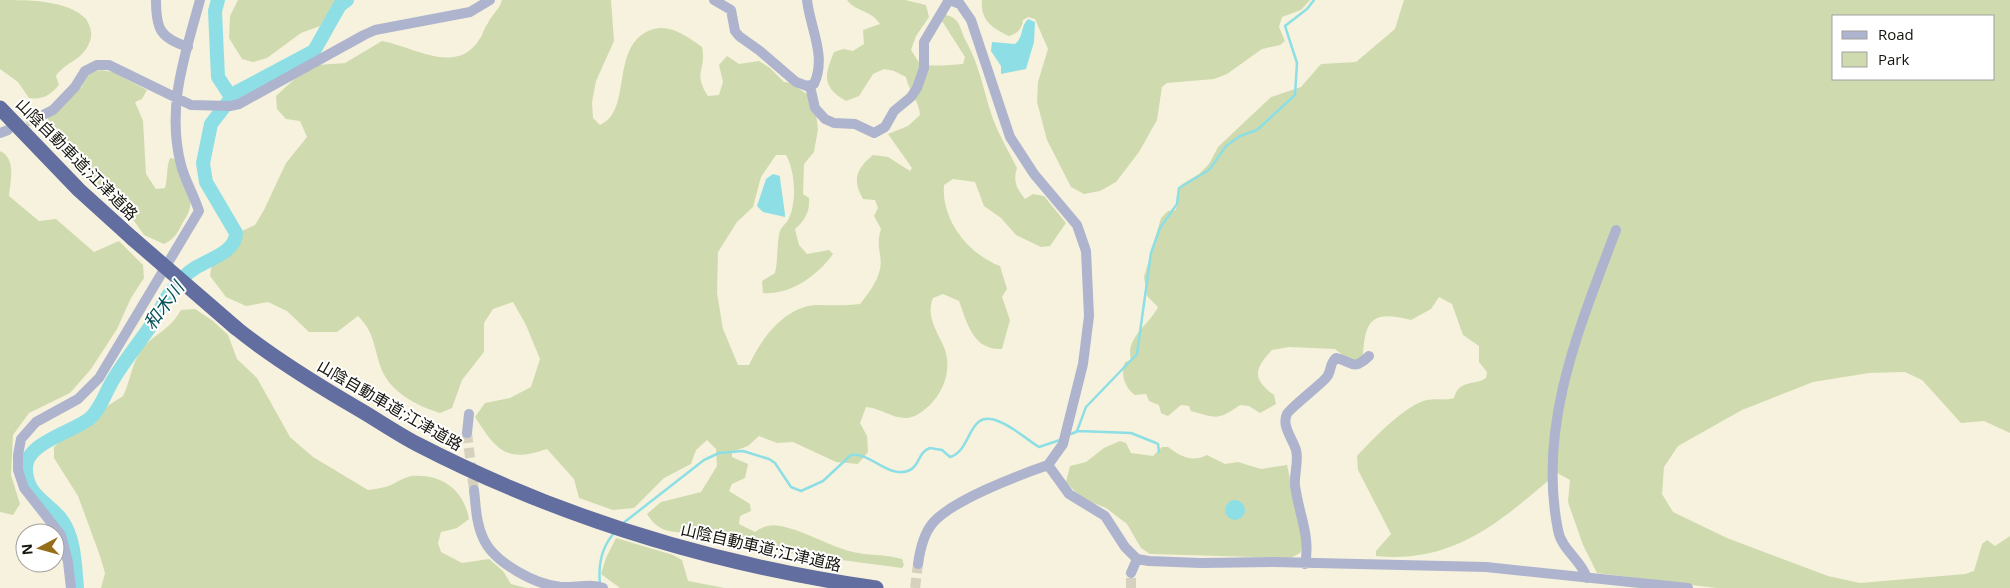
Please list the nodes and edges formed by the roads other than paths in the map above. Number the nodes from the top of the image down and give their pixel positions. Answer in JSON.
{"nodes":[{"id":1,"x":156,"y":0,"type":"edge"},
{"id":2,"x":200,"y":0,"type":"edge"},
{"id":3,"x":490,"y":0,"type":"edge"},
{"id":4,"x":714,"y":0,"type":"edge"},
{"id":5,"x":807,"y":0,"type":"edge"},
{"id":6,"x":949,"y":0,"type":"edge"},
{"id":7,"x":961,"y":2,"type":"edge"},
{"id":8,"x":188,"y":47,"type":"junction"},
{"id":9,"x":810,"y":86,"type":"junction"},
{"id":10,"x":176,"y":97,"type":"junction"},
{"id":11,"x":0,"y":108,"type":"edge"},
{"id":12,"x":37,"y":118,"type":"tunnel mouth"},
{"id":13,"x":1616,"y":230,"type":"dead end"},
{"id":14,"x":1369,"y":356,"type":"dead end"},
{"id":15,"x":469,"y":414,"type":"dead end"},
{"id":16,"x":467,"y":433,"type":"tunnel mouth"},
{"id":17,"x":1048,"y":465,"type":"junction"},
{"id":18,"x":474,"y":490,"type":"tunnel mouth"},
{"id":19,"x":1137,"y":559,"type":"junction"},
{"id":20,"x":918,"y":564,"type":"tunnel mouth"},
{"id":21,"x":1305,"y":564,"type":"junction"},
{"id":22,"x":1131,"y":573,"type":"tunnel mouth"},
{"id":23,"x":1587,"y":578,"type":"junction"},
{"id":24,"x":601,"y":587,"type":"edge"},
{"id":25,"x":71,"y":588,"type":"edge"},
{"id":26,"x":876,"y":588,"type":"edge"},
{"id":27,"x":1688,"y":588,"type":"edge"}],
"edges":[{"from":1,"to":8,"type":"street"},
{"from":2,"to":8,"type":"street"},
{"from":3,"to":10,"type":"street"},
{"from":4,"to":9,"type":"street"},
{"from":5,"to":9,"type":"street"},
{"from":6,"to":7,"type":"street"},
{"from":6,"to":9,"type":"street"},
{"from":7,"to":17,"type":"street"},
{"from":8,"to":10,"type":"street"},
{"from":10,"to":12,"type":"street"},
{"from":10,"to":25,"type":"street"},
{"from":11,"to":26,"type":"highway","name":"山陰自動車道;江津道路","bridge":true},
{"from":13,"to":23,"type":"street"},
{"from":14,"to":21,"type":"street"},
{"from":15,"to":16,"type":"street"},
{"from":17,"to":19,"type":"street"},
{"from":17,"to":20,"type":"street"},
{"from":18,"to":24,"type":"street"},
{"from":19,"to":21,"type":"street"},
{"from":19,"to":22,"type":"street"},
{"from":21,"to":23,"type":"street"},
{"from":23,"to":27,"type":"street"}]}
